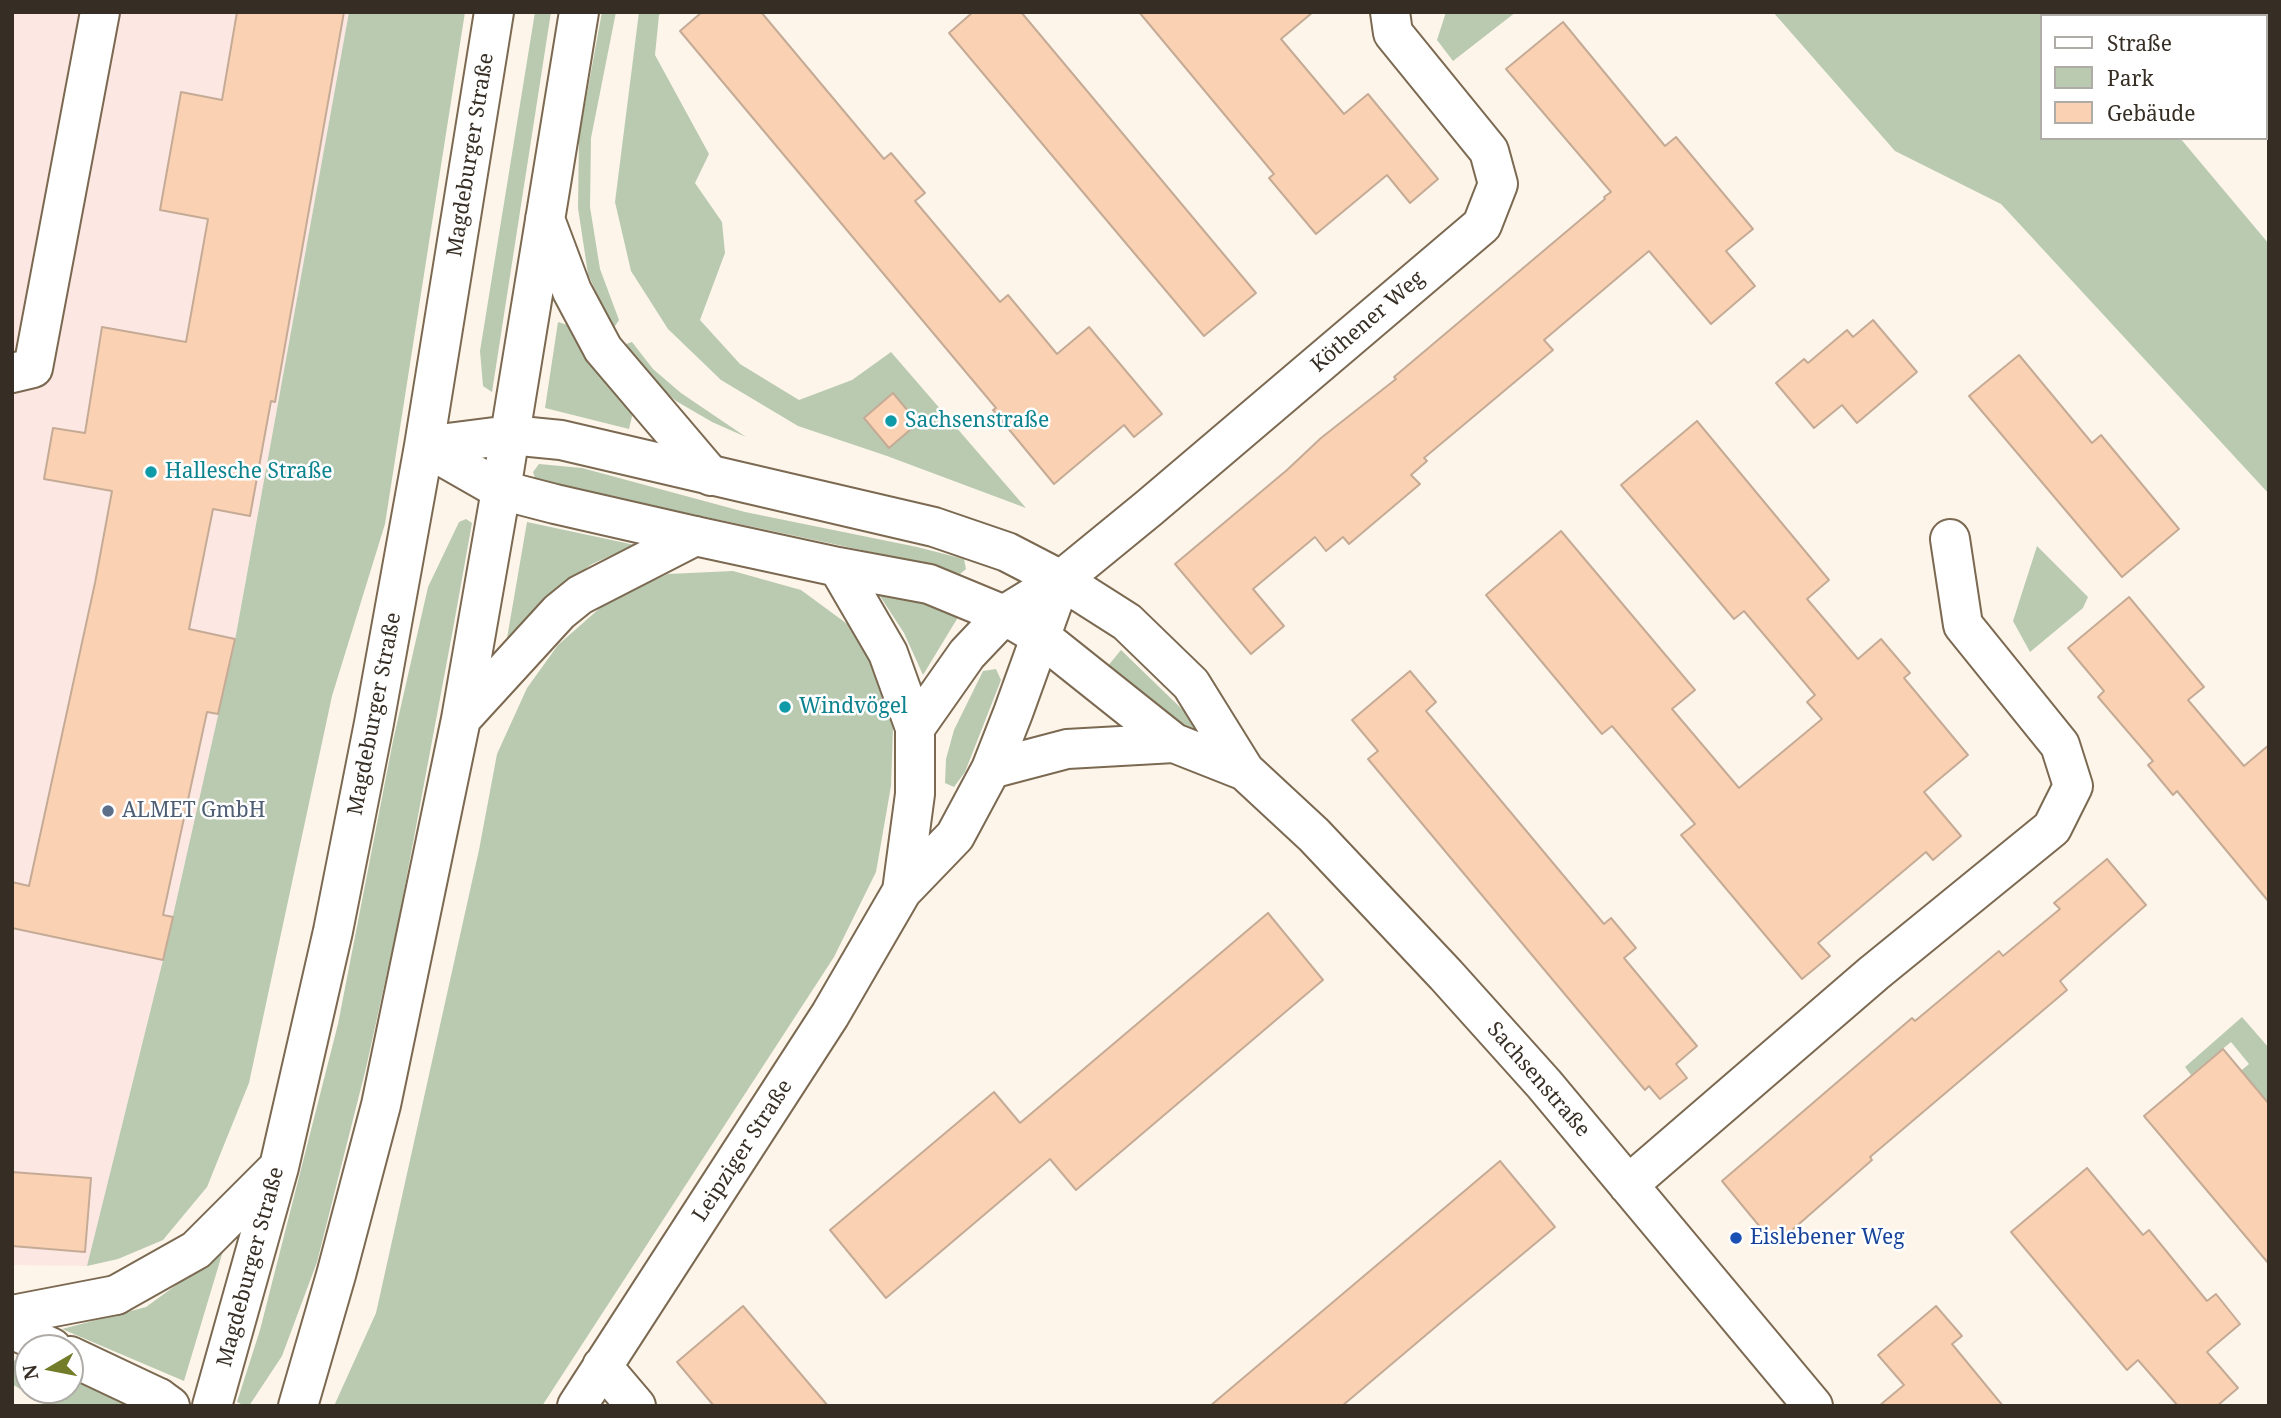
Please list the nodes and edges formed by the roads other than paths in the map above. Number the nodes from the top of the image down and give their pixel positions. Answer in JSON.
{"nodes":[{"id":1,"x":100,"y":12,"type":"edge"},
{"id":2,"x":494,"y":12,"type":"edge"},
{"id":3,"x":579,"y":12,"type":"edge"},
{"id":4,"x":1390,"y":12,"type":"edge"},
{"id":5,"x":544,"y":216,"type":"junction"},
{"id":6,"x":12,"y":373,"type":"edge"},
{"id":7,"x":510,"y":435,"type":"junction"},
{"id":8,"x":424,"y":446,"type":"junction"},
{"id":9,"x":711,"y":476,"type":"junction"},
{"id":10,"x":501,"y":489,"type":"junction"},
{"id":11,"x":695,"y":536,"type":"junction"},
{"id":12,"x":1950,"y":539,"type":"dead end"},
{"id":13,"x":838,"y":567,"type":"junction"},
{"id":14,"x":1061,"y":580,"type":"junction"},
{"id":15,"x":1004,"y":615,"type":"junction"},
{"id":16,"x":1041,"y":637,"type":"junction"},
{"id":17,"x":461,"y":719,"type":"junction"},
{"id":18,"x":915,"y":728,"type":"junction"},
{"id":19,"x":1174,"y":743,"type":"junction"},
{"id":20,"x":991,"y":769,"type":"junction"},
{"id":21,"x":1245,"y":771,"type":"junction"},
{"id":22,"x":902,"y":891,"type":"junction"},
{"id":23,"x":279,"y":1167,"type":"junction"},
{"id":24,"x":1628,"y":1185,"type":"junction"},
{"id":25,"x":12,"y":1315,"type":"edge"},
{"id":26,"x":84,"y":1363,"type":"edge"},
{"id":27,"x":602,"y":1366,"type":"junction"},
{"id":28,"x":164,"y":1402,"type":"edge"},
{"id":29,"x":212,"y":1406,"type":"edge"},
{"id":30,"x":298,"y":1406,"type":"edge"},
{"id":31,"x":577,"y":1406,"type":"edge"},
{"id":32,"x":636,"y":1406,"type":"edge"},
{"id":33,"x":1813,"y":1406,"type":"edge"}],
"edges":[{"from":1,"to":6,"type":"street"},
{"from":2,"to":8,"type":"street","name":"Magdeburger Straße"},
{"from":3,"to":5,"type":"street"},
{"from":4,"to":14,"type":"street","name":"Köthener Weg"},
{"from":5,"to":7,"type":"street"},
{"from":5,"to":9,"type":"street"},
{"from":7,"to":8,"type":"street","name":"Sachsenstraße"},
{"from":7,"to":9,"type":"street","name":"Sachsenstraße"},
{"from":7,"to":10,"type":"street"},
{"from":8,"to":10,"type":"street","name":"Sachsenstraße"},
{"from":8,"to":23,"type":"street","name":"Magdeburger Straße"},
{"from":9,"to":14,"type":"street","name":"Sachsenstraße"},
{"from":10,"to":11,"type":"street","name":"Sachsenstraße"},
{"from":10,"to":17,"type":"street"},
{"from":11,"to":13,"type":"street","name":"Sachsenstraße"},
{"from":11,"to":17,"type":"street"},
{"from":12,"to":24,"type":"street"},
{"from":13,"to":15,"type":"street","name":"Sachsenstraße"},
{"from":13,"to":18,"type":"street","name":"Leipziger Straße"},
{"from":14,"to":15,"type":"street"},
{"from":14,"to":16,"type":"street","name":"Leipziger Straße"},
{"from":14,"to":21,"type":"street","name":"Sachsenstraße"},
{"from":15,"to":16,"type":"street","name":"Sachsenstraße"},
{"from":15,"to":18,"type":"street"},
{"from":16,"to":19,"type":"street","name":"Sachsenstraße"},
{"from":16,"to":20,"type":"street","name":"Leipziger Straße"},
{"from":17,"to":30,"type":"street"},
{"from":18,"to":22,"type":"street","name":"Leipziger Straße"},
{"from":19,"to":20,"type":"street"},
{"from":19,"to":21,"type":"street","name":"Sachsenstraße"},
{"from":20,"to":22,"type":"street","name":"Leipziger Straße"},
{"from":21,"to":24,"type":"street","name":"Sachsenstraße"},
{"from":22,"to":27,"type":"street","name":"Leipziger Straße"},
{"from":23,"to":25,"type":"street"},
{"from":23,"to":29,"type":"street","name":"Magdeburger Straße"},
{"from":24,"to":33,"type":"street","name":"Sachsenstraße"},
{"from":26,"to":28,"type":"street"},
{"from":27,"to":31,"type":"street","name":"Leipziger Straße"},
{"from":27,"to":32,"type":"street"}]}
